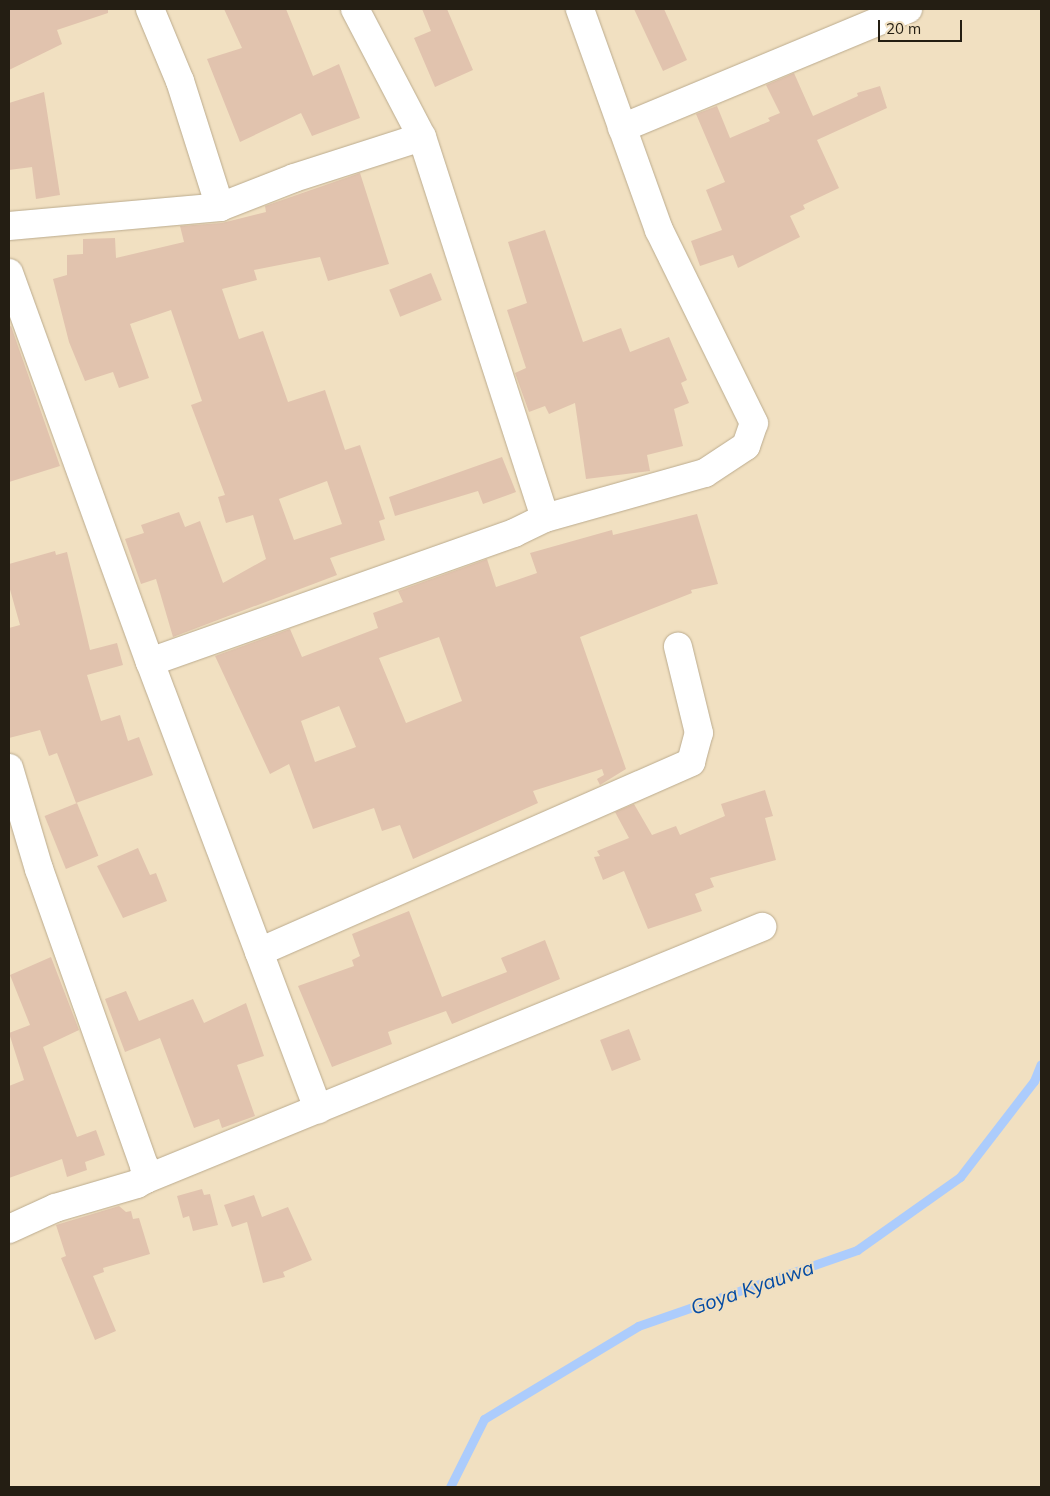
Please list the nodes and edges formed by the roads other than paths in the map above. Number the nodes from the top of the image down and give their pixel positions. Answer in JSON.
{"nodes":[{"id":1,"x":150,"y":9,"type":"edge"},
{"id":2,"x":355,"y":9,"type":"edge"},
{"id":3,"x":580,"y":9,"type":"edge"},
{"id":4,"x":908,"y":9,"type":"edge"},
{"id":5,"x":622,"y":128,"type":"junction"},
{"id":6,"x":422,"y":137,"type":"junction"},
{"id":7,"x":220,"y":207,"type":"junction"},
{"id":8,"x":9,"y":226,"type":"edge"},
{"id":9,"x":9,"y":273,"type":"edge"},
{"id":10,"x":545,"y":518,"type":"junction"},
{"id":11,"x":678,"y":647,"type":"dead end"},
{"id":12,"x":150,"y":662,"type":"junction"},
{"id":13,"x":9,"y":768,"type":"edge"},
{"id":14,"x":762,"y":927,"type":"dead end"},
{"id":15,"x":258,"y":952,"type":"junction"},
{"id":16,"x":318,"y":1109,"type":"junction"},
{"id":17,"x":146,"y":1179,"type":"junction"},
{"id":18,"x":9,"y":1229,"type":"edge"}],
"edges":[{"from":1,"to":7,"type":"street"},
{"from":2,"to":6,"type":"street"},
{"from":3,"to":5,"type":"street"},
{"from":4,"to":5,"type":"street"},
{"from":5,"to":10,"type":"street"},
{"from":6,"to":7,"type":"street"},
{"from":6,"to":10,"type":"street"},
{"from":7,"to":8,"type":"street"},
{"from":9,"to":12,"type":"street"},
{"from":10,"to":12,"type":"street"},
{"from":11,"to":15,"type":"street"},
{"from":12,"to":15,"type":"street"},
{"from":13,"to":17,"type":"street"},
{"from":14,"to":16,"type":"street"},
{"from":15,"to":16,"type":"street"},
{"from":16,"to":17,"type":"street"},
{"from":17,"to":18,"type":"street"}]}
